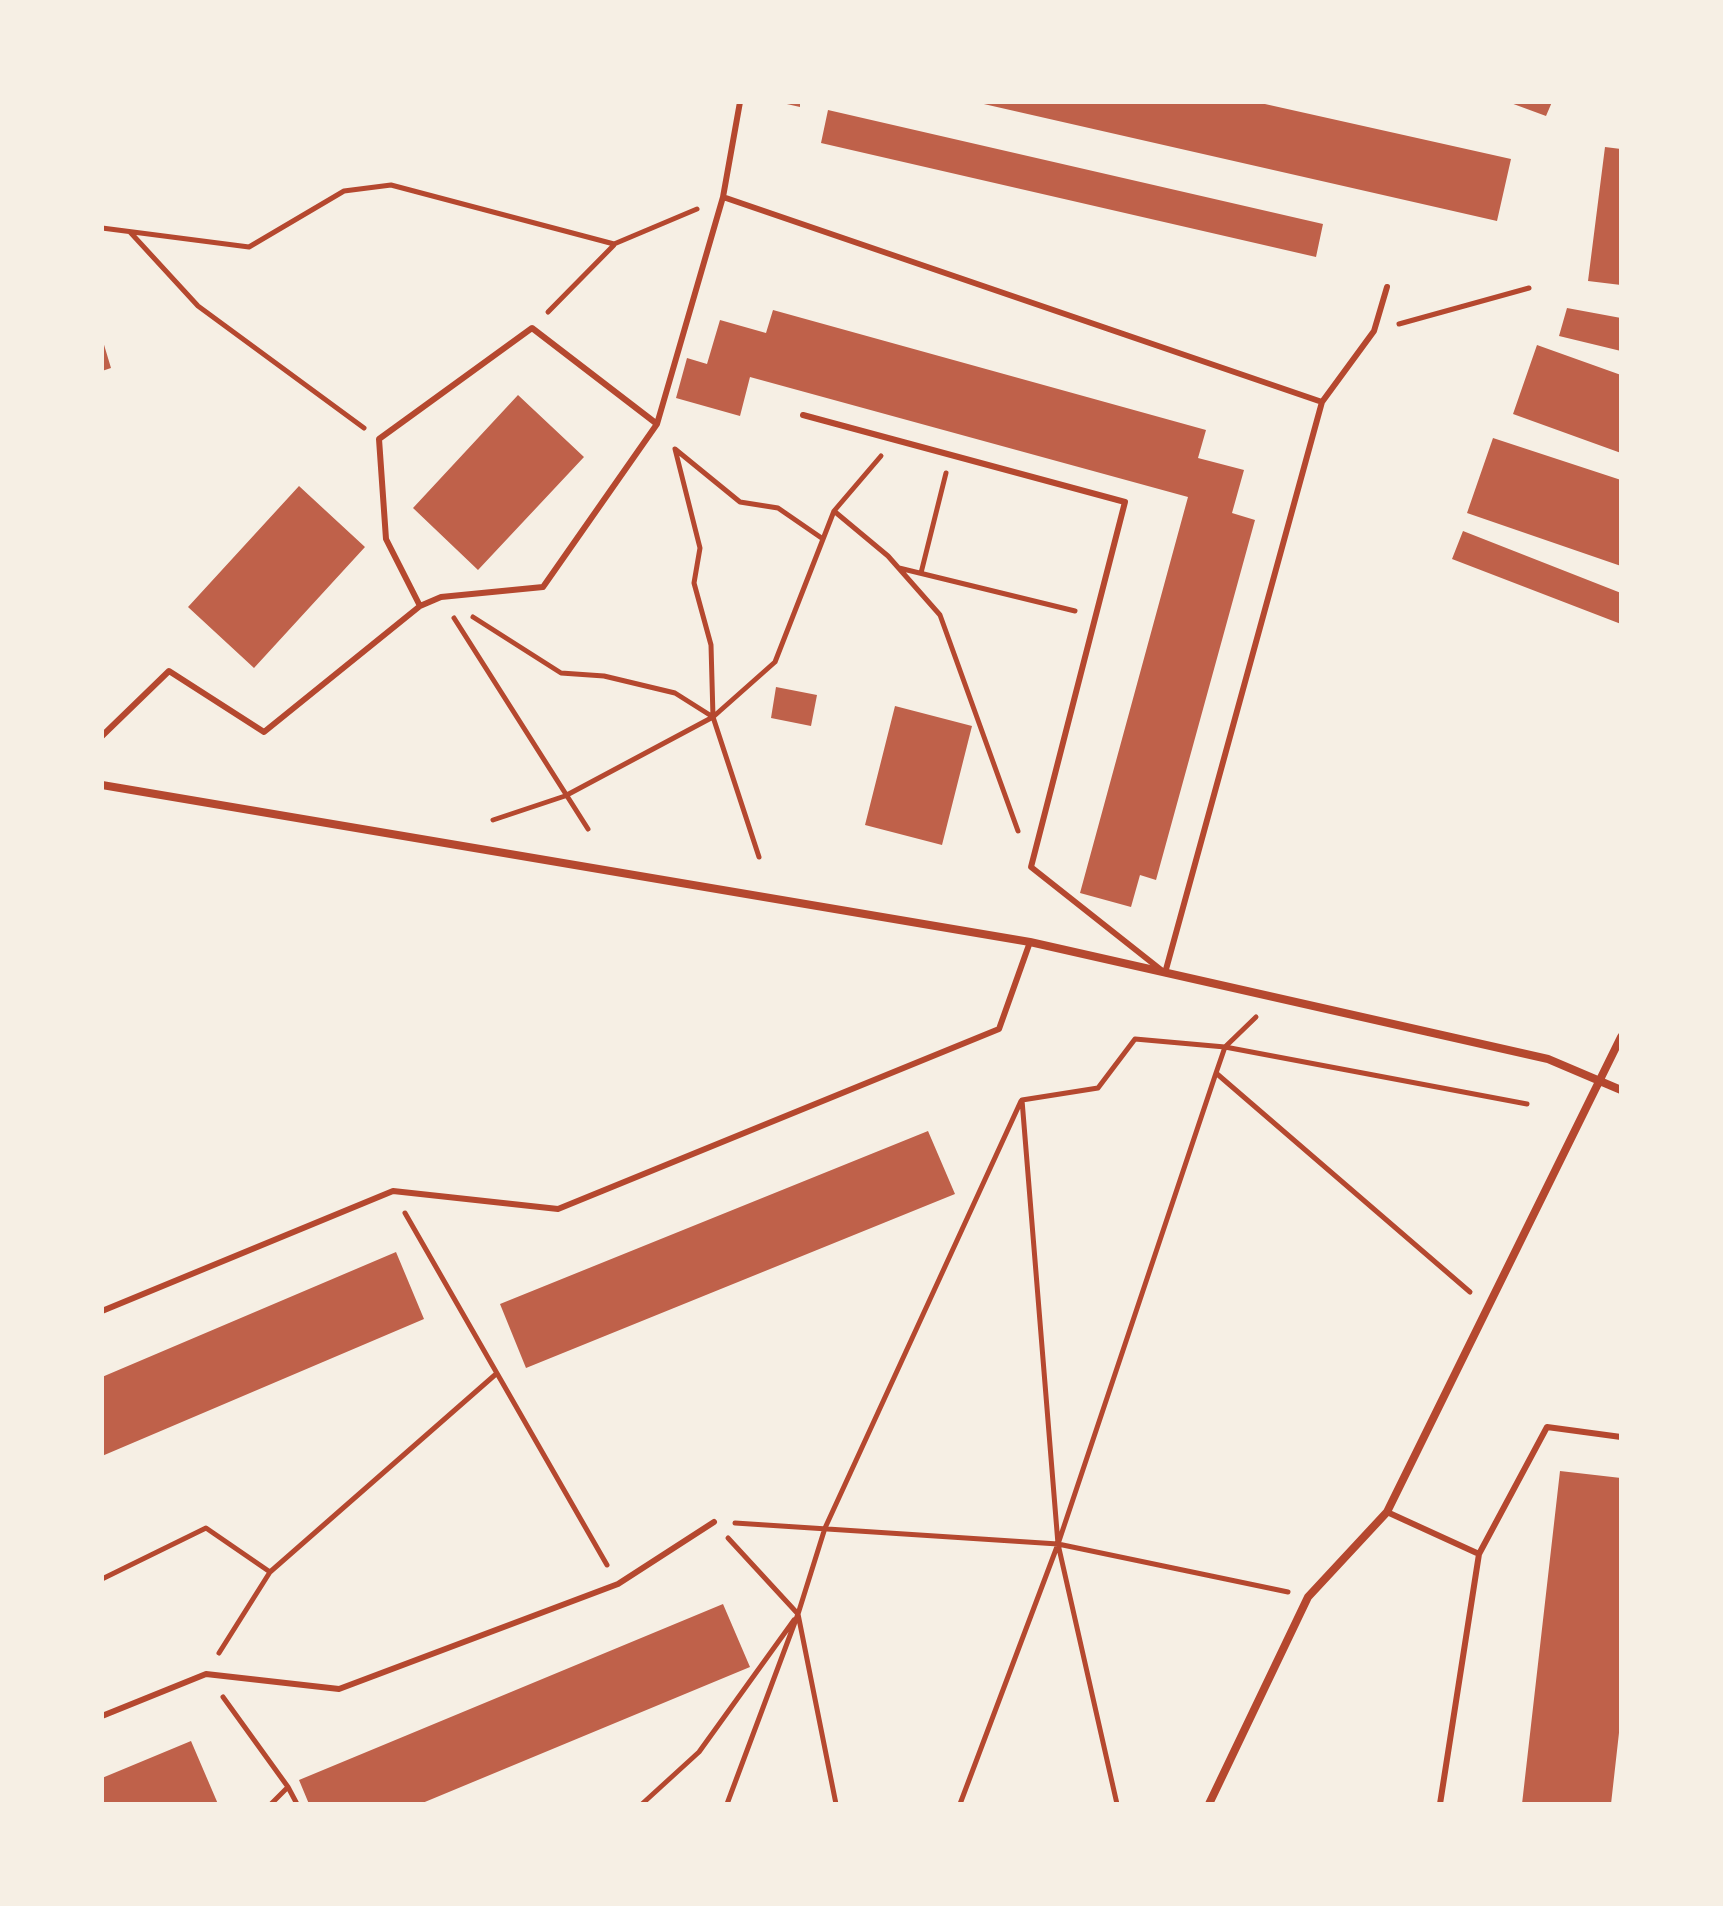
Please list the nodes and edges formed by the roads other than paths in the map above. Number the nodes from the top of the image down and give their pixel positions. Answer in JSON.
{"nodes":[{"id":1,"x":740,"y":102,"type":"edge"},
{"id":2,"x":723,"y":197,"type":"junction"},
{"id":3,"x":1387,"y":287,"type":"dead end"},
{"id":4,"x":1322,"y":402,"type":"junction"},
{"id":5,"x":803,"y":415,"type":"dead end"},
{"id":6,"x":657,"y":424,"type":"junction"},
{"id":7,"x":420,"y":606,"type":"junction"},
{"id":8,"x":102,"y":736,"type":"edge"},
{"id":9,"x":102,"y":785,"type":"edge"},
{"id":10,"x":1030,"y":942,"type":"junction"},
{"id":11,"x":1165,"y":973,"type":"junction"},
{"id":12,"x":1621,"y":1037,"type":"edge"},
{"id":13,"x":1599,"y":1079,"type":"junction"},
{"id":14,"x":1621,"y":1090,"type":"edge"},
{"id":15,"x":102,"y":1311,"type":"edge"},
{"id":16,"x":1621,"y":1437,"type":"edge"},
{"id":17,"x":1387,"y":1512,"type":"junction"},
{"id":18,"x":714,"y":1522,"type":"road end"},
{"id":19,"x":1479,"y":1554,"type":"junction"},
{"id":20,"x":102,"y":1716,"type":"edge"},
{"id":21,"x":1209,"y":1804,"type":"edge"},
{"id":22,"x":1440,"y":1804,"type":"edge"}],
"edges":[{"from":1,"to":2,"type":"lane"},
{"from":2,"to":4,"type":"lane"},
{"from":2,"to":6,"type":"lane"},
{"from":3,"to":4,"type":"lane"},
{"from":4,"to":11,"type":"lane"},
{"from":5,"to":11,"type":"lane"},
{"from":6,"to":7,"type":"lane"},
{"from":6,"to":7,"type":"lane"},
{"from":7,"to":8,"type":"lane"},
{"from":9,"to":10,"type":"street"},
{"from":10,"to":11,"type":"street"},
{"from":10,"to":15,"type":"lane"},
{"from":11,"to":13,"type":"street"},
{"from":12,"to":13,"type":"street"},
{"from":13,"to":14,"type":"street"},
{"from":13,"to":17,"type":"street"},
{"from":16,"to":19,"type":"lane"},
{"from":17,"to":19,"type":"lane"},
{"from":17,"to":21,"type":"street"},
{"from":18,"to":20,"type":"lane"},
{"from":19,"to":22,"type":"lane"}]}
